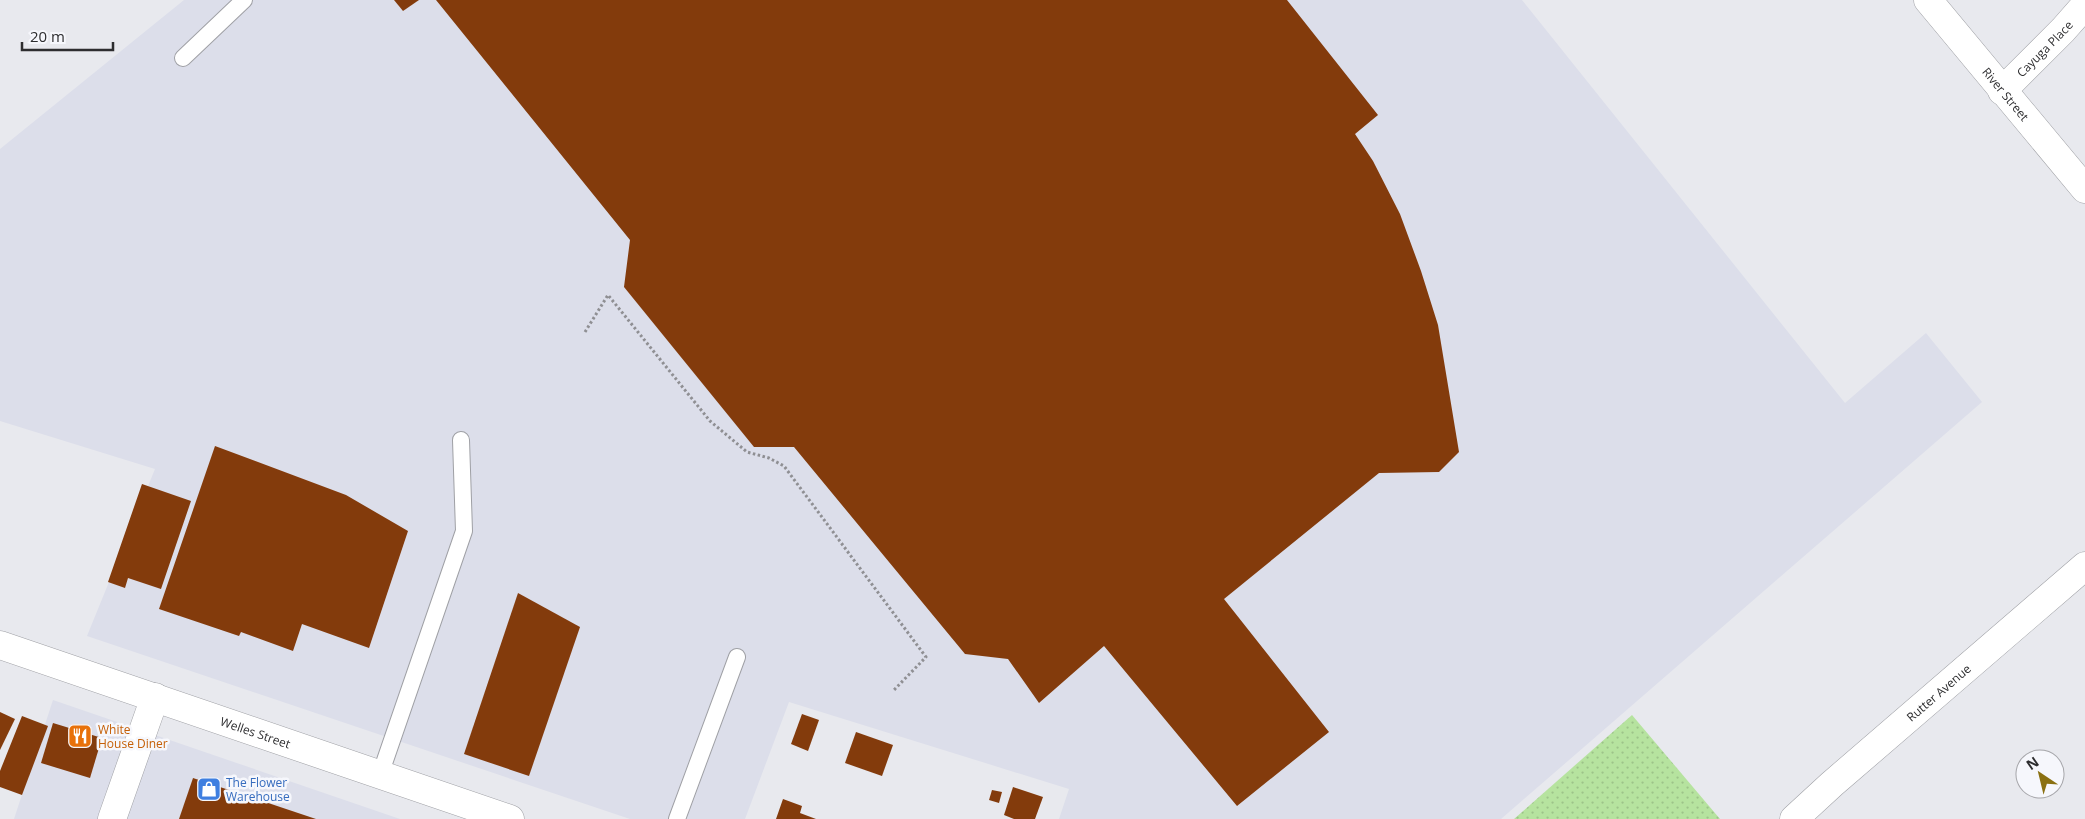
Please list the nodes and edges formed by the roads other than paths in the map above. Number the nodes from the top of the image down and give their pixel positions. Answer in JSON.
{"nodes":[{"id":1,"x":244,"y":0,"type":"edge"},
{"id":2,"x":1928,"y":0,"type":"edge"},
{"id":3,"x":2085,"y":5,"type":"edge"},
{"id":4,"x":183,"y":58,"type":"dead end"},
{"id":5,"x":2002,"y":92,"type":"junction"},
{"id":6,"x":2085,"y":189,"type":"edge"},
{"id":7,"x":461,"y":440,"type":"dead end"},
{"id":8,"x":2085,"y":566,"type":"edge"},
{"id":9,"x":0,"y":644,"type":"edge"},
{"id":10,"x":737,"y":658,"type":"dead end"},
{"id":11,"x":155,"y":697,"type":"junction"},
{"id":12,"x":380,"y":774,"type":"junction"},
{"id":13,"x":112,"y":819,"type":"edge"},
{"id":14,"x":510,"y":819,"type":"edge"},
{"id":15,"x":676,"y":819,"type":"edge"},
{"id":16,"x":1794,"y":819,"type":"edge"}],
"edges":[{"from":1,"to":4,"type":"lane"},
{"from":2,"to":5,"type":"street","name":"River Street"},
{"from":3,"to":5,"type":"street","name":"Cayuga Place"},
{"from":5,"to":6,"type":"street","name":"River Street"},
{"from":7,"to":12,"type":"lane"},
{"from":8,"to":16,"type":"street","name":"Rutter Avenue"},
{"from":9,"to":11,"type":"street","name":"Welles Street"},
{"from":10,"to":15,"type":"lane"},
{"from":11,"to":12,"type":"street","name":"Welles Street"},
{"from":11,"to":13,"type":"street"},
{"from":12,"to":14,"type":"street","name":"Welles Street"}]}
